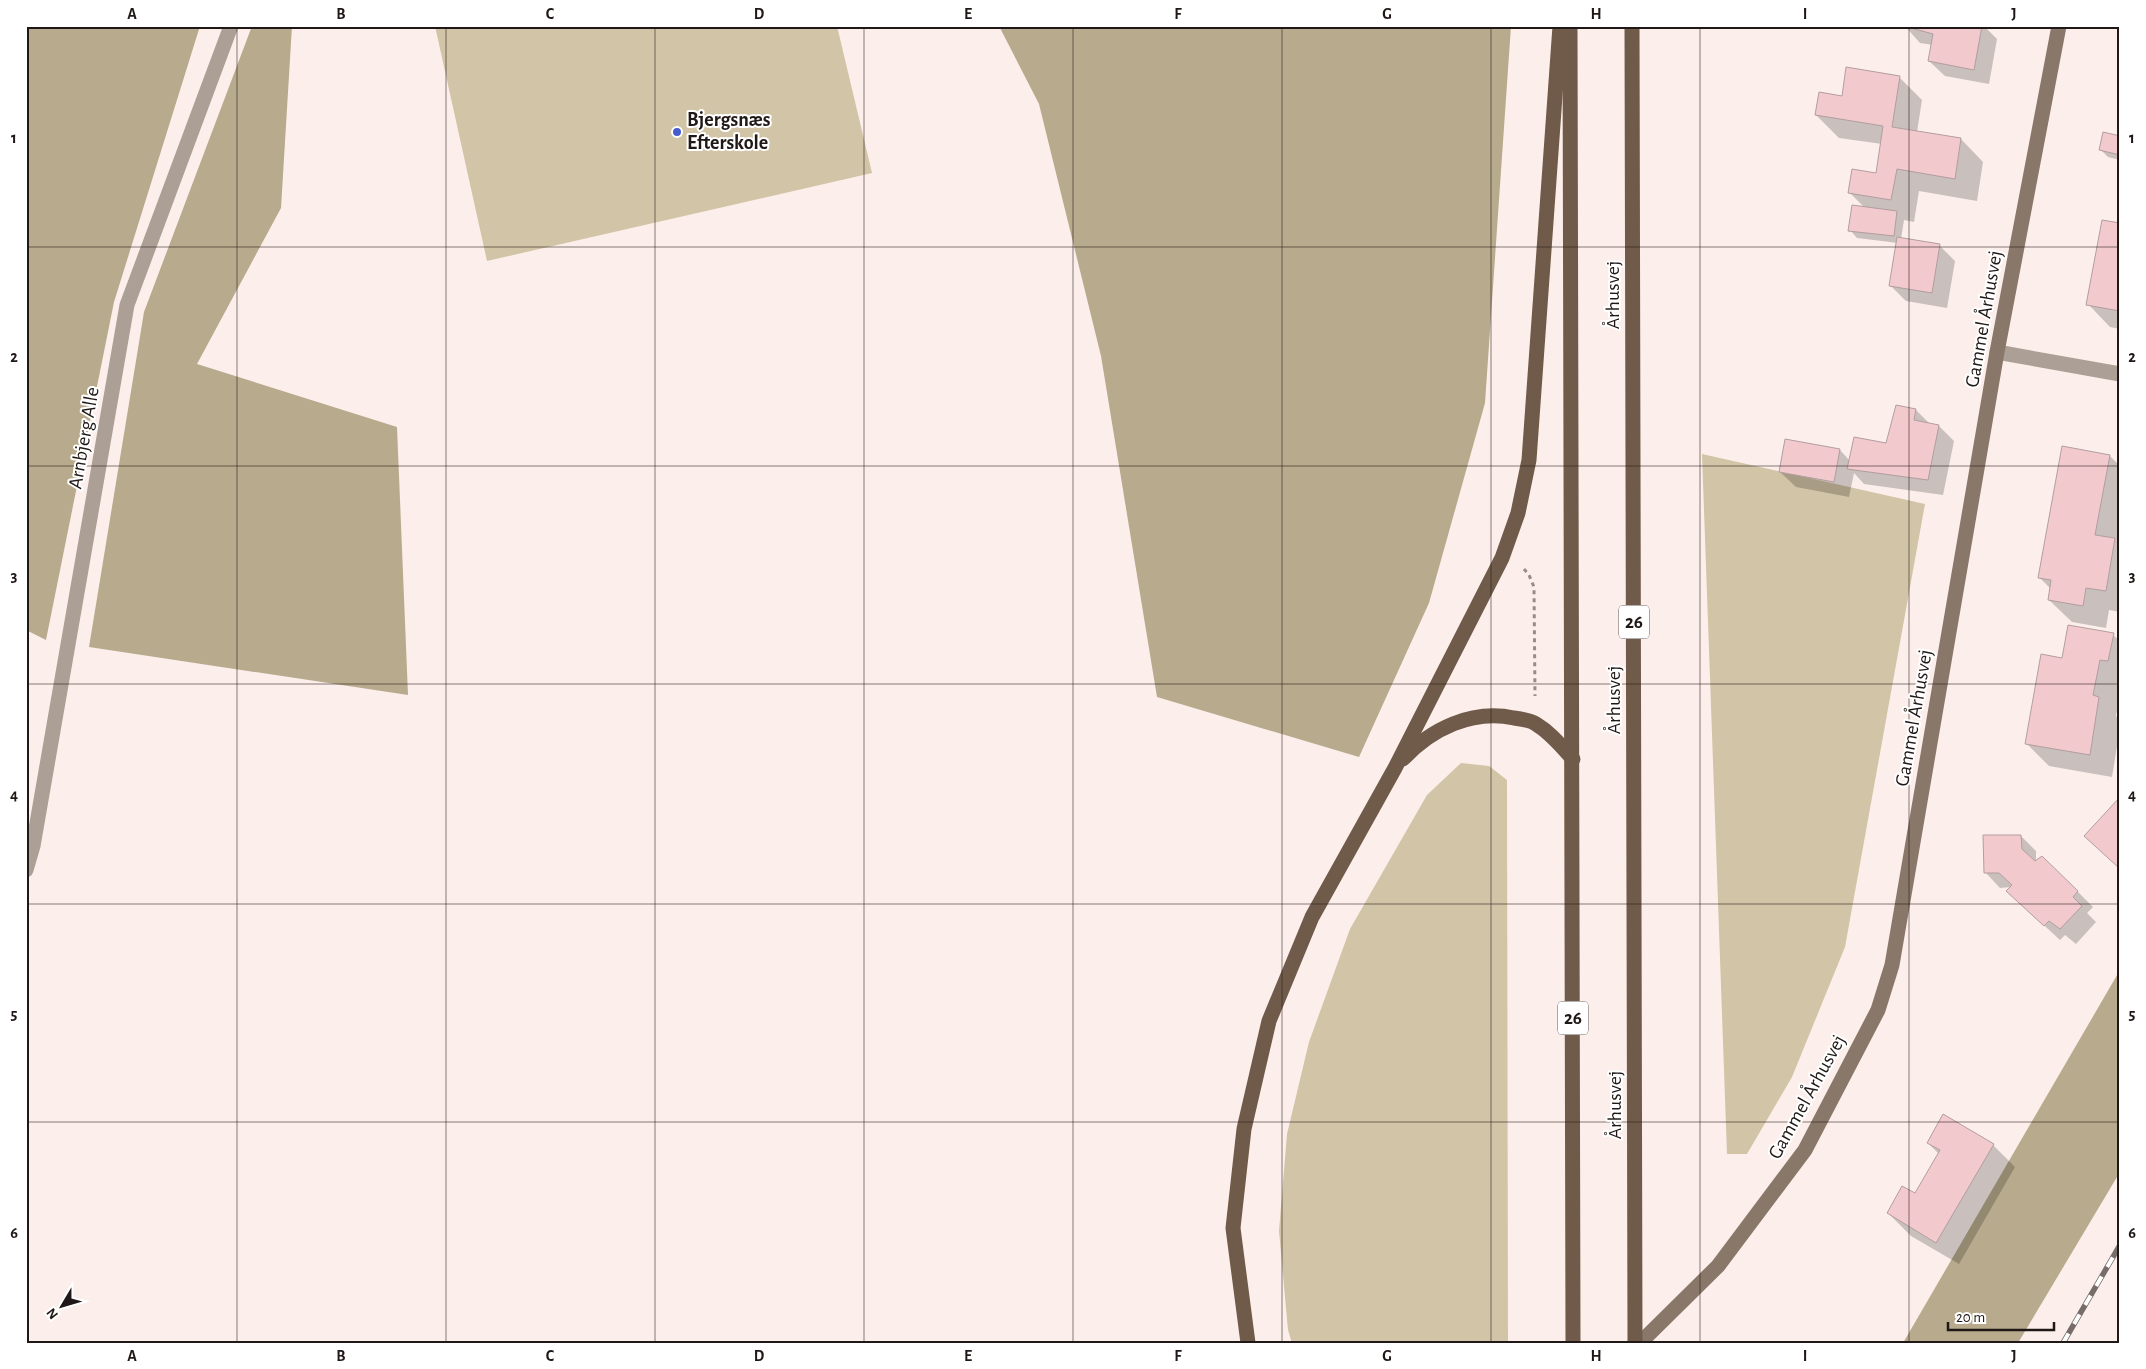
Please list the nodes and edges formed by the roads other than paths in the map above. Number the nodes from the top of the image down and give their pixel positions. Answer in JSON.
{"nodes":[{"id":1,"x":231,"y":26,"type":"edge"},
{"id":2,"x":1560,"y":26,"type":"edge"},
{"id":3,"x":1570,"y":26,"type":"edge"},
{"id":4,"x":1632,"y":26,"type":"edge"},
{"id":5,"x":2059,"y":26,"type":"edge"},
{"id":6,"x":1997,"y":352,"type":"junction"},
{"id":7,"x":2120,"y":374,"type":"edge"},
{"id":8,"x":1573,"y":759,"type":"junction"},
{"id":9,"x":1395,"y":768,"type":"junction"},
{"id":10,"x":26,"y":870,"type":"edge"},
{"id":11,"x":1248,"y":1343,"type":"edge"},
{"id":12,"x":1573,"y":1343,"type":"edge"},
{"id":13,"x":1635,"y":1343,"type":"edge"},
{"id":14,"x":1640,"y":1343,"type":"edge"}],
"edges":[{"from":1,"to":10,"type":"street","name":"Arnbjerg Alle"},
{"from":2,"to":9,"type":"main road"},
{"from":3,"to":8,"type":"main road","name":"Århusvej","number":"26"},
{"from":4,"to":13,"type":"main road","name":"Århusvej","number":"26"},
{"from":5,"to":6,"type":"street","name":"Gammel Århusvej"},
{"from":6,"to":7,"type":"street"},
{"from":6,"to":14,"type":"street","name":"Gammel Århusvej"},
{"from":8,"to":9,"type":"main road"},
{"from":8,"to":12,"type":"main road","name":"Århusvej","number":"26"},
{"from":9,"to":11,"type":"main road"}]}
